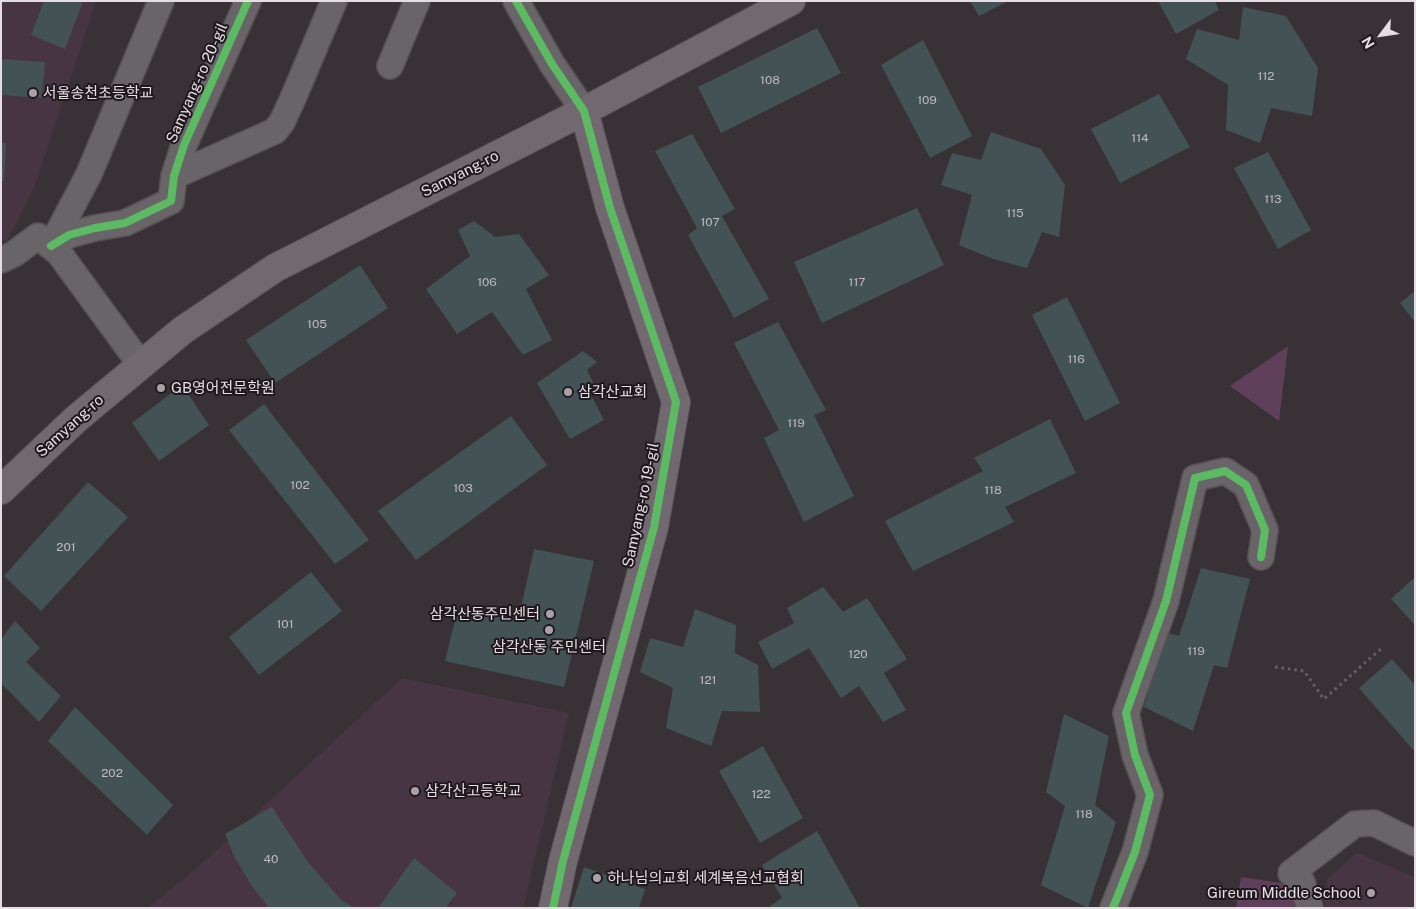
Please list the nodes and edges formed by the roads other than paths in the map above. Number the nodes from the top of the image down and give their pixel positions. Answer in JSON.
{"nodes":[{"id":1,"x":161,"y":1,"type":"edge"},
{"id":2,"x":248,"y":1,"type":"edge"},
{"id":3,"x":334,"y":1,"type":"edge"},
{"id":4,"x":417,"y":1,"type":"edge"},
{"id":5,"x":516,"y":1,"type":"edge"},
{"id":6,"x":791,"y":1,"type":"edge"},
{"id":7,"x":390,"y":66,"type":"dead end"},
{"id":8,"x":584,"y":112,"type":"junction"},
{"id":9,"x":174,"y":176,"type":"junction"},
{"id":10,"x":51,"y":246,"type":"junction"},
{"id":11,"x":1,"y":260,"type":"edge"},
{"id":12,"x":141,"y":365,"type":"junction"},
{"id":13,"x":1,"y":490,"type":"edge"},
{"id":14,"x":1261,"y":557,"type":"dead end"},
{"id":15,"x":1415,"y":842,"type":"edge"},
{"id":16,"x":553,"y":908,"type":"edge"},
{"id":17,"x":1113,"y":908,"type":"edge"},
{"id":18,"x":1310,"y":908,"type":"edge"}],
"edges":[{"from":1,"to":10,"type":"street"},
{"from":2,"to":9,"type":"street","name":"Samyang-ro 20-gil"},
{"from":3,"to":9,"type":"street"},
{"from":4,"to":7,"type":"street"},
{"from":5,"to":8,"type":"street"},
{"from":6,"to":8,"type":"main road","name":"Samyang-ro"},
{"from":8,"to":12,"type":"main road","name":"Samyang-ro"},
{"from":8,"to":16,"type":"main road","name":"Samyang-ro 19-gil"},
{"from":9,"to":10,"type":"street","name":"Samyang-ro 20-gil"},
{"from":10,"to":11,"type":"street"},
{"from":10,"to":12,"type":"street"},
{"from":12,"to":13,"type":"main road","name":"Samyang-ro"},
{"from":14,"to":17,"type":"street"},
{"from":15,"to":18,"type":"street"}]}
